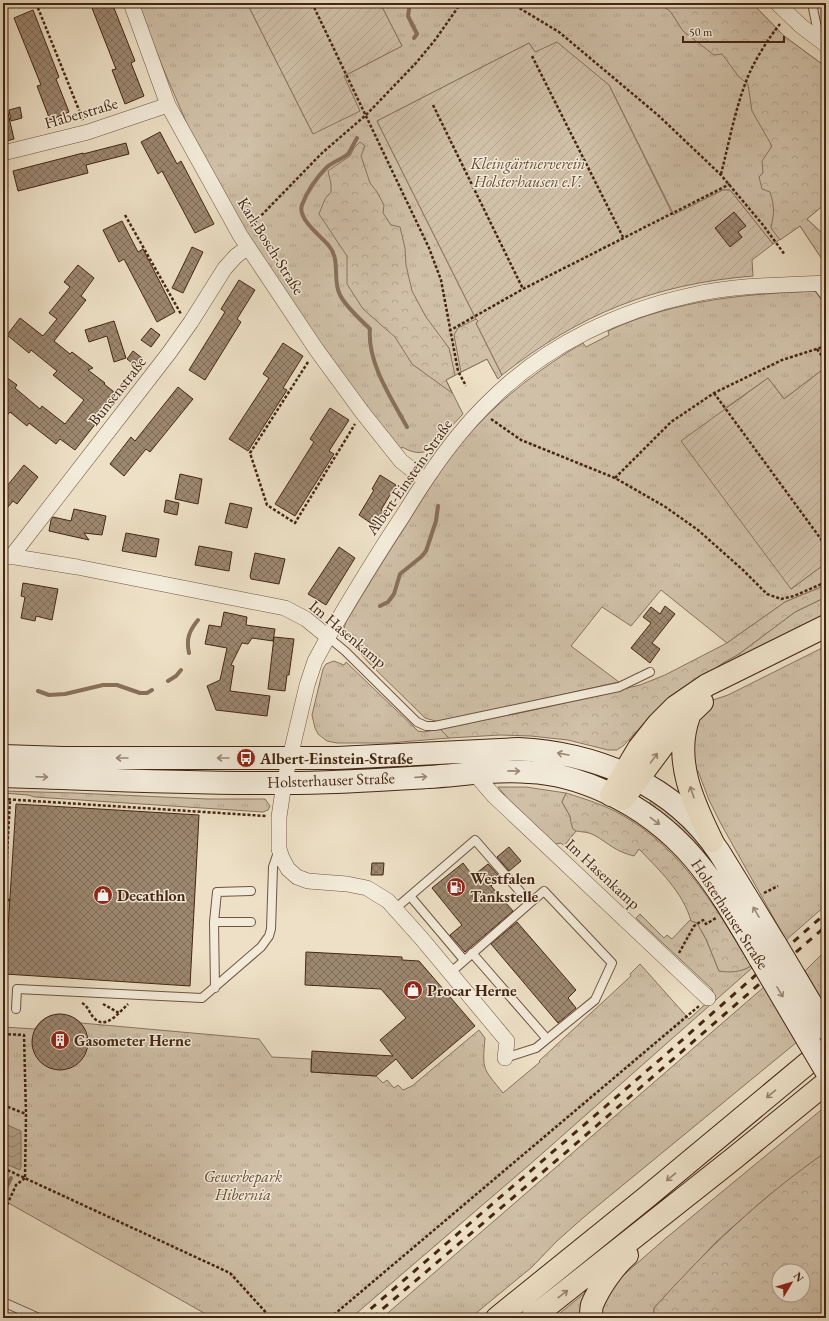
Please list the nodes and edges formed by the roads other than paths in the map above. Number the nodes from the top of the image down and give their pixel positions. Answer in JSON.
{"nodes":[{"id":1,"x":131,"y":3,"type":"edge"},
{"id":2,"x":777,"y":3,"type":"edge"},
{"id":3,"x":812,"y":3,"type":"edge"},
{"id":4,"x":821,"y":41,"type":"edge"},
{"id":5,"x":168,"y":105,"type":"junction"},
{"id":6,"x":3,"y":154,"type":"edge"},
{"id":7,"x":244,"y":241,"type":"junction"},
{"id":8,"x":821,"y":283,"type":"edge"},
{"id":9,"x":826,"y":298,"type":"edge"},
{"id":10,"x":425,"y":480,"type":"junction"},
{"id":11,"x":7,"y":556,"type":"edge"},
{"id":12,"x":826,"y":626,"type":"edge"},
{"id":13,"x":826,"y":636,"type":"edge"},
{"id":14,"x":328,"y":637,"type":"junction"},
{"id":15,"x":650,"y":672,"type":"dead end"},
{"id":16,"x":691,"y":711,"type":"junction"},
{"id":17,"x":3,"y":756,"type":"edge"},
{"id":18,"x":290,"y":758,"type":"junction"},
{"id":19,"x":475,"y":774,"type":"junction"},
{"id":20,"x":3,"y":776,"type":"edge"},
{"id":21,"x":630,"y":776,"type":"junction"},
{"id":22,"x":284,"y":783,"type":"junction"},
{"id":23,"x":617,"y":798,"type":"junction"},
{"id":24,"x":712,"y":841,"type":"junction"},
{"id":25,"x":279,"y":849,"type":"junction"},
{"id":26,"x":251,"y":891,"type":"dead end"},
{"id":27,"x":410,"y":896,"type":"junction"},
{"id":28,"x":530,"y":903,"type":"junction"},
{"id":29,"x":396,"y":908,"type":"junction"},
{"id":30,"x":214,"y":922,"type":"junction"},
{"id":31,"x":251,"y":922,"type":"dead end"},
{"id":32,"x":768,"y":952,"type":"junction"},
{"id":33,"x":472,"y":953,"type":"junction"},
{"id":34,"x":464,"y":960,"type":"junction"},
{"id":35,"x":450,"y":973,"type":"junction"},
{"id":36,"x":215,"y":988,"type":"junction"},
{"id":37,"x":708,"y":998,"type":"road end"},
{"id":38,"x":16,"y":1009,"type":"dead end"},
{"id":39,"x":826,"y":1029,"type":"edge"},
{"id":40,"x":547,"y":1039,"type":"junction"},
{"id":41,"x":826,"y":1048,"type":"edge"},
{"id":42,"x":505,"y":1058,"type":"joint"},
{"id":43,"x":826,"y":1071,"type":"edge"},
{"id":44,"x":826,"y":1083,"type":"edge"},
{"id":45,"x":733,"y":1159,"type":"junction"},
{"id":46,"x":3,"y":1302,"type":"edge"},
{"id":47,"x":39,"y":1318,"type":"edge"},
{"id":48,"x":497,"y":1318,"type":"edge"},
{"id":49,"x":532,"y":1318,"type":"edge"},
{"id":50,"x":591,"y":1318,"type":"edge"}],
"edges":[{"from":1,"to":5,"type":"street","name":"Karl-Bosch-Straße"},
{"from":2,"to":4,"type":"street"},
{"from":3,"to":4,"type":"lane"},
{"from":5,"to":6,"type":"street","name":"Haberstraße"},
{"from":5,"to":7,"type":"street","name":"Karl-Bosch-Straße"},
{"from":7,"to":10,"type":"street","name":"Karl-Bosch-Straße"},
{"from":7,"to":11,"type":"street","name":"Bunsenstraße"},
{"from":8,"to":9,"type":"lane"},
{"from":8,"to":10,"type":"street","name":"Albert-Einstein-Straße"},
{"from":10,"to":14,"type":"street","name":"Albert-Einstein-Straße"},
{"from":11,"to":14,"type":"street","name":"Im Hasenkamp"},
{"from":12,"to":21,"type":"highway"},
{"from":13,"to":16,"type":"highway"},
{"from":14,"to":15,"type":"lane","name":"Im Hasenkamp"},
{"from":14,"to":18,"type":"street","name":"Albert-Einstein-Straße"},
{"from":21,"to":16,"type":"highway","one_way":true},
{"from":24,"to":16,"type":"highway","one_way":true},
{"from":18,"to":17,"type":"main road","name":"Holsterhauser Straße","one_way":true},
{"from":21,"to":18,"type":"main road","name":"Holsterhauser Straße","one_way":true},
{"from":18,"to":22,"type":"street","name":"Albert-Einstein-Straße"},
{"from":22,"to":19,"type":"main road","name":"Holsterhauser Straße","one_way":true},
{"from":19,"to":23,"type":"main road","name":"Holsterhauser Straße","one_way":true},
{"from":19,"to":37,"type":"street","name":"Im Hasenkamp"},
{"from":20,"to":22,"type":"main road","name":"Holsterhauser Straße","one_way":true},
{"from":21,"to":23,"type":"highway"},
{"from":21,"to":24,"type":"main road","name":"Holsterhauser Straße"},
{"from":22,"to":25,"type":"street","name":"Albert-Einstein-Straße"},
{"from":23,"to":32,"type":"main road","name":"Holsterhauser Straße","one_way":true},
{"from":32,"to":24,"type":"main road","name":"Holsterhauser Straße","one_way":true},
{"from":25,"to":29,"type":"street"},
{"from":25,"to":36,"type":"lane"},
{"from":26,"to":30,"type":"lane"},
{"from":27,"to":28,"type":"lane"},
{"from":27,"to":29,"type":"lane"},
{"from":27,"to":34,"type":"lane"},
{"from":28,"to":33,"type":"lane"},
{"from":28,"to":40,"type":"lane"},
{"from":29,"to":35,"type":"street"},
{"from":30,"to":31,"type":"lane"},
{"from":30,"to":36,"type":"lane"},
{"from":32,"to":39,"type":"main road","name":"Holsterhauser Straße","bridge":true},
{"from":32,"to":43,"type":"main road","name":"Holsterhauser Straße","one_way":true,"bridge":true},
{"from":33,"to":34,"type":"lane"},
{"from":33,"to":40,"type":"lane"},
{"from":34,"to":35,"type":"lane"},
{"from":35,"to":42,"type":"street"},
{"from":36,"to":38,"type":"lane"},
{"from":40,"to":42,"type":"lane"},
{"from":41,"to":48,"type":"highway","one_way":true},
{"from":44,"to":45,"type":"highway"},
{"from":49,"to":45,"type":"highway","one_way":true},
{"from":45,"to":50,"type":"highway"},
{"from":46,"to":47,"type":"lane"}]}
